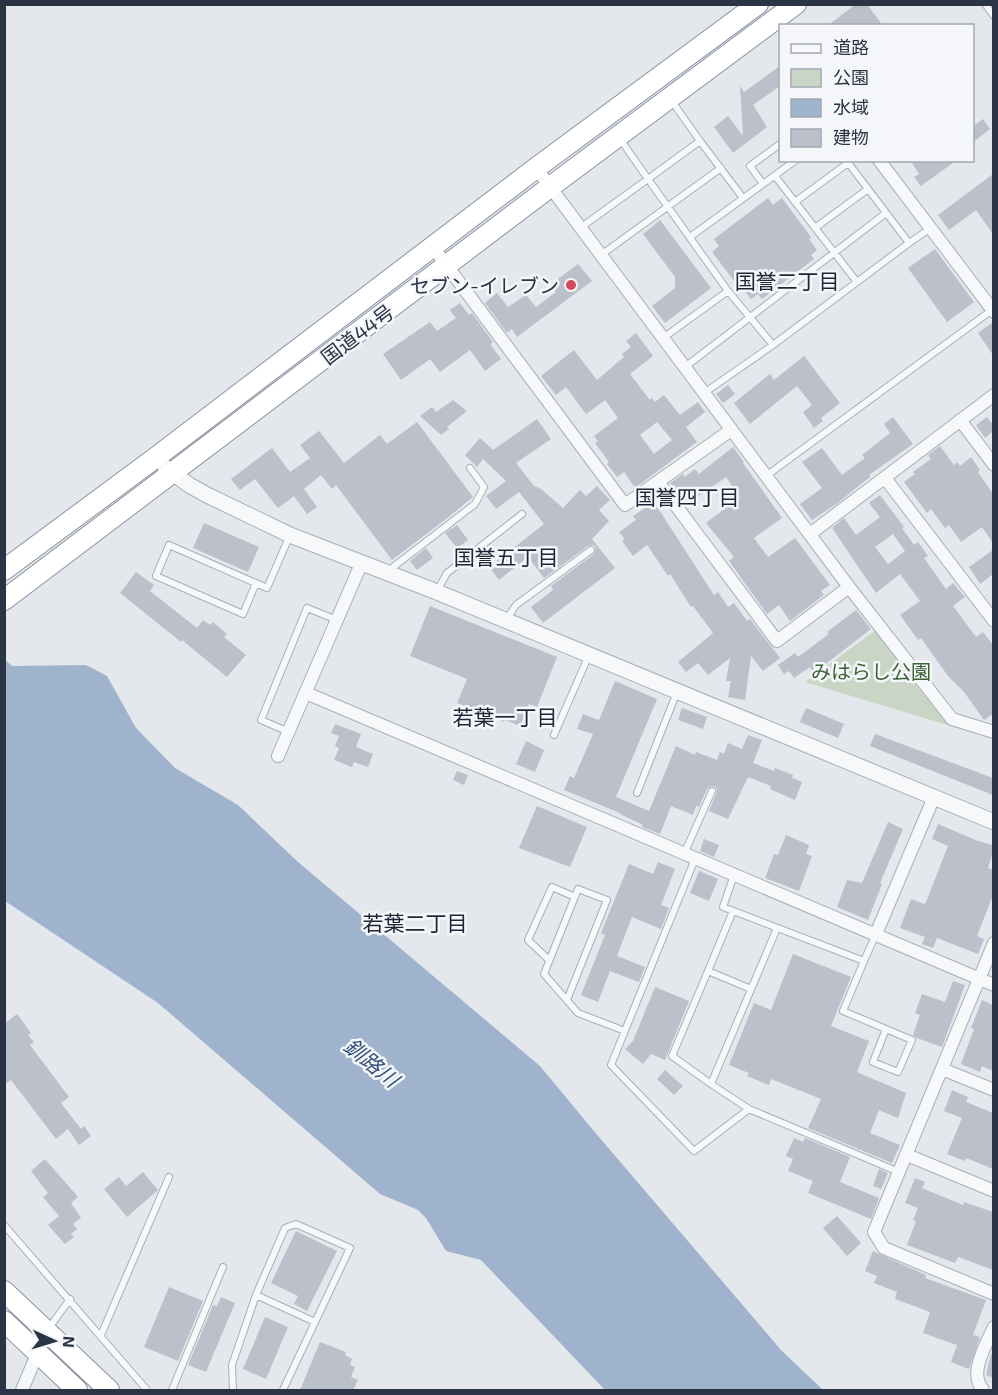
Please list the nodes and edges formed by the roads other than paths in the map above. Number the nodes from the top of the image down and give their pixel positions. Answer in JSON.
{"nodes":[{"id":1,"x":760,"y":4,"type":"edge"},
{"id":2,"x":796,"y":4,"type":"edge"},
{"id":3,"x":985,"y":4,"type":"edge"},
{"id":4,"x":993,"y":16,"type":"edge"},
{"id":5,"x":777,"y":26,"type":"edge"},
{"id":6,"x":670,"y":98,"type":"junction"},
{"id":7,"x":618,"y":136,"type":"junction"},
{"id":8,"x":700,"y":141,"type":"junction"},
{"id":9,"x":779,"y":145,"type":"edge"},
{"id":10,"x":793,"y":162,"type":"edge"},
{"id":11,"x":847,"y":162,"type":"edge"},
{"id":12,"x":881,"y":162,"type":"edge"},
{"id":13,"x":536,"y":168,"type":"junction"},
{"id":14,"x":720,"y":168,"type":"junction"},
{"id":15,"x":775,"y":176,"type":"junction"},
{"id":16,"x":648,"y":179,"type":"junction"},
{"id":17,"x":763,"y":184,"type":"junction"},
{"id":18,"x":550,"y":187,"type":"junction"},
{"id":19,"x":868,"y":189,"type":"junction"},
{"id":20,"x":743,"y":198,"type":"junction"},
{"id":21,"x":795,"y":202,"type":"junction"},
{"id":22,"x":668,"y":206,"type":"junction"},
{"id":23,"x":886,"y":213,"type":"junction"},
{"id":24,"x":580,"y":228,"type":"junction"},
{"id":25,"x":815,"y":228,"type":"junction"},
{"id":26,"x":931,"y":228,"type":"junction"},
{"id":27,"x":690,"y":237,"type":"junction"},
{"id":28,"x":909,"y":243,"type":"junction"},
{"id":29,"x":433,"y":247,"type":"junction"},
{"id":30,"x":835,"y":253,"type":"junction"},
{"id":31,"x":601,"y":255,"type":"junction"},
{"id":32,"x":447,"y":265,"type":"junction"},
{"id":33,"x":857,"y":282,"type":"junction"},
{"id":34,"x":728,"y":291,"type":"junction"},
{"id":35,"x":993,"y":311,"type":"edge"},
{"id":36,"x":750,"y":317,"type":"junction"},
{"id":37,"x":663,"y":339,"type":"junction"},
{"id":38,"x":773,"y":345,"type":"junction"},
{"id":39,"x":685,"y":367,"type":"junction"},
{"id":40,"x":704,"y":393,"type":"junction"},
{"id":41,"x":993,"y":394,"type":"edge"},
{"id":42,"x":960,"y":420,"type":"junction"},
{"id":43,"x":731,"y":430,"type":"junction"},
{"id":44,"x":155,"y":458,"type":"junction"},
{"id":45,"x":993,"y":465,"type":"edge"},
{"id":46,"x":470,"y":468,"type":"dead end"},
{"id":47,"x":172,"y":473,"type":"junction"},
{"id":48,"x":766,"y":476,"type":"junction"},
{"id":49,"x":885,"y":478,"type":"junction"},
{"id":50,"x":658,"y":483,"type":"junction"},
{"id":51,"x":522,"y":514,"type":"dead end"},
{"id":52,"x":810,"y":534,"type":"junction"},
{"id":53,"x":290,"y":535,"type":"junction"},
{"id":54,"x":591,"y":550,"type":"dead end"},
{"id":55,"x":362,"y":562,"type":"junction"},
{"id":56,"x":4,"y":570,"type":"edge"},
{"id":57,"x":386,"y":572,"type":"junction"},
{"id":58,"x":256,"y":583,"type":"junction"},
{"id":59,"x":849,"y":587,"type":"junction"},
{"id":60,"x":437,"y":592,"type":"junction"},
{"id":61,"x":4,"y":600,"type":"edge"},
{"id":62,"x":337,"y":620,"type":"junction"},
{"id":63,"x":506,"y":621,"type":"junction"},
{"id":64,"x":993,"y":621,"type":"edge"},
{"id":65,"x":589,"y":655,"type":"junction"},
{"id":66,"x":678,"y":692,"type":"junction"},
{"id":67,"x":306,"y":693,"type":"junction"},
{"id":68,"x":289,"y":732,"type":"junction"},
{"id":69,"x":993,"y":732,"type":"edge"},
{"id":70,"x":555,"y":735,"type":"dead end"},
{"id":71,"x":278,"y":756,"type":"dead end"},
{"id":72,"x":712,"y":791,"type":"dead end"},
{"id":73,"x":637,"y":793,"type":"dead end"},
{"id":74,"x":934,"y":797,"type":"junction"},
{"id":75,"x":993,"y":822,"type":"edge"},
{"id":76,"x":689,"y":856,"type":"junction"},
{"id":77,"x":735,"y":874,"type":"junction"},
{"id":78,"x":575,"y":897,"type":"junction"},
{"id":79,"x":733,"y":911,"type":"junction"},
{"id":80,"x":777,"y":928,"type":"junction"},
{"id":81,"x":876,"y":934,"type":"junction"},
{"id":82,"x":993,"y":943,"type":"edge"},
{"id":83,"x":549,"y":960,"type":"junction"},
{"id":84,"x":864,"y":961,"type":"junction"},
{"id":85,"x":708,"y":971,"type":"junction"},
{"id":86,"x":979,"y":979,"type":"junction"},
{"id":87,"x":993,"y":985,"type":"edge"},
{"id":88,"x":751,"y":988,"type":"junction"},
{"id":89,"x":567,"y":1000,"type":"junction"},
{"id":90,"x":886,"y":1029,"type":"junction"},
{"id":91,"x":625,"y":1032,"type":"junction"},
{"id":92,"x":942,"y":1069,"type":"junction"},
{"id":93,"x":711,"y":1084,"type":"junction"},
{"id":94,"x":993,"y":1090,"type":"edge"},
{"id":95,"x":749,"y":1109,"type":"junction"},
{"id":96,"x":907,"y":1155,"type":"junction"},
{"id":97,"x":900,"y":1173,"type":"junction"},
{"id":98,"x":169,"y":1177,"type":"dead end"},
{"id":99,"x":993,"y":1191,"type":"edge"},
{"id":100,"x":4,"y":1225,"type":"edge"},
{"id":101,"x":223,"y":1267,"type":"dead end"},
{"id":102,"x":4,"y":1291,"type":"edge"},
{"id":103,"x":993,"y":1294,"type":"edge"},
{"id":104,"x":256,"y":1295,"type":"junction"},
{"id":105,"x":70,"y":1299,"type":"junction"},
{"id":106,"x":4,"y":1321,"type":"edge"},
{"id":107,"x":315,"y":1322,"type":"junction"},
{"id":108,"x":993,"y":1327,"type":"edge"},
{"id":109,"x":47,"y":1330,"type":"junction"},
{"id":110,"x":101,"y":1335,"type":"junction"},
{"id":111,"x":38,"y":1352,"type":"junction"},
{"id":112,"x":22,"y":1390,"type":"edge"},
{"id":113,"x":76,"y":1390,"type":"edge"},
{"id":114,"x":109,"y":1390,"type":"edge"},
{"id":115,"x":147,"y":1390,"type":"edge"},
{"id":116,"x":172,"y":1390,"type":"edge"},
{"id":117,"x":233,"y":1390,"type":"edge"},
{"id":118,"x":283,"y":1390,"type":"edge"},
{"id":119,"x":983,"y":1390,"type":"edge"}],
"edges":[{"from":1,"to":5,"type":"street"},
{"from":1,"to":13,"type":"highway","name":"国道44号"},
{"from":2,"to":5,"type":"highway","name":"国道44号"},
{"from":3,"to":4,"type":"lane"},
{"from":5,"to":6,"type":"highway","name":"国道44号"},
{"from":6,"to":7,"type":"highway","name":"国道44号"},
{"from":6,"to":8,"type":"lane"},
{"from":7,"to":16,"type":"lane"},
{"from":7,"to":18,"type":"highway","name":"国道44号"},
{"from":8,"to":14,"type":"lane"},
{"from":8,"to":16,"type":"lane"},
{"from":9,"to":17,"type":"lane"},
{"from":10,"to":15,"type":"lane"},
{"from":11,"to":19,"type":"lane"},
{"from":11,"to":21,"type":"lane"},
{"from":12,"to":26,"type":"street"},
{"from":13,"to":18,"type":"street"},
{"from":13,"to":29,"type":"highway","name":"国道44号"},
{"from":14,"to":20,"type":"lane"},
{"from":14,"to":22,"type":"lane"},
{"from":15,"to":17,"type":"lane"},
{"from":15,"to":21,"type":"lane"},
{"from":16,"to":22,"type":"lane"},
{"from":16,"to":24,"type":"lane"},
{"from":17,"to":20,"type":"lane"},
{"from":18,"to":24,"type":"street"},
{"from":18,"to":32,"type":"highway","name":"国道44号"},
{"from":19,"to":23,"type":"lane"},
{"from":19,"to":25,"type":"lane"},
{"from":20,"to":27,"type":"lane"},
{"from":21,"to":25,"type":"lane"},
{"from":22,"to":27,"type":"lane"},
{"from":22,"to":31,"type":"lane"},
{"from":23,"to":28,"type":"lane"},
{"from":23,"to":30,"type":"lane"},
{"from":24,"to":31,"type":"street"},
{"from":25,"to":30,"type":"lane"},
{"from":26,"to":28,"type":"lane"},
{"from":26,"to":35,"type":"street"},
{"from":27,"to":34,"type":"lane"},
{"from":28,"to":33,"type":"lane"},
{"from":29,"to":32,"type":"street"},
{"from":29,"to":44,"type":"highway","name":"国道44号"},
{"from":30,"to":33,"type":"lane"},
{"from":30,"to":36,"type":"lane"},
{"from":31,"to":37,"type":"street"},
{"from":32,"to":47,"type":"highway","name":"国道44号"},
{"from":32,"to":50,"type":"street"},
{"from":33,"to":38,"type":"lane"},
{"from":34,"to":36,"type":"lane"},
{"from":34,"to":37,"type":"lane"},
{"from":35,"to":48,"type":"lane"},
{"from":36,"to":38,"type":"lane"},
{"from":36,"to":39,"type":"lane"},
{"from":37,"to":39,"type":"street"},
{"from":38,"to":40,"type":"lane"},
{"from":39,"to":40,"type":"street"},
{"from":40,"to":43,"type":"street"},
{"from":41,"to":42,"type":"street"},
{"from":42,"to":45,"type":"street"},
{"from":42,"to":49,"type":"street"},
{"from":43,"to":48,"type":"street"},
{"from":43,"to":50,"type":"street"},
{"from":44,"to":47,"type":"street"},
{"from":44,"to":56,"type":"highway","name":"国道44号"},
{"from":46,"to":57,"type":"lane"},
{"from":47,"to":53,"type":"street"},
{"from":47,"to":61,"type":"highway","name":"国道44号"},
{"from":48,"to":52,"type":"street"},
{"from":49,"to":52,"type":"street"},
{"from":49,"to":64,"type":"street"},
{"from":50,"to":59,"type":"street"},
{"from":51,"to":60,"type":"lane"},
{"from":52,"to":59,"type":"street"},
{"from":53,"to":55,"type":"street"},
{"from":53,"to":58,"type":"lane"},
{"from":54,"to":63,"type":"lane"},
{"from":55,"to":57,"type":"street"},
{"from":55,"to":62,"type":"street"},
{"from":57,"to":60,"type":"street"},
{"from":58,"to":58,"type":"lane"},
{"from":59,"to":69,"type":"street"},
{"from":60,"to":63,"type":"street"},
{"from":62,"to":67,"type":"street"},
{"from":62,"to":68,"type":"lane"},
{"from":63,"to":65,"type":"street"},
{"from":65,"to":66,"type":"street"},
{"from":65,"to":70,"type":"lane"},
{"from":66,"to":73,"type":"lane"},
{"from":66,"to":74,"type":"street"},
{"from":67,"to":68,"type":"street"},
{"from":67,"to":76,"type":"street"},
{"from":68,"to":71,"type":"street"},
{"from":72,"to":76,"type":"lane"},
{"from":74,"to":75,"type":"street"},
{"from":74,"to":81,"type":"street"},
{"from":76,"to":77,"type":"street"},
{"from":76,"to":91,"type":"lane"},
{"from":77,"to":79,"type":"lane"},
{"from":77,"to":81,"type":"street"},
{"from":78,"to":83,"type":"lane"},
{"from":78,"to":83,"type":"lane"},
{"from":78,"to":89,"type":"lane"},
{"from":79,"to":80,"type":"lane"},
{"from":79,"to":85,"type":"lane"},
{"from":80,"to":84,"type":"lane"},
{"from":80,"to":88,"type":"lane"},
{"from":81,"to":84,"type":"lane"},
{"from":81,"to":86,"type":"street"},
{"from":82,"to":86,"type":"street"},
{"from":83,"to":89,"type":"lane"},
{"from":84,"to":90,"type":"lane"},
{"from":85,"to":88,"type":"lane"},
{"from":85,"to":93,"type":"lane"},
{"from":86,"to":87,"type":"street"},
{"from":86,"to":92,"type":"street"},
{"from":88,"to":93,"type":"lane"},
{"from":89,"to":91,"type":"lane"},
{"from":90,"to":90,"type":"lane"},
{"from":91,"to":95,"type":"lane"},
{"from":92,"to":94,"type":"street"},
{"from":92,"to":96,"type":"street"},
{"from":93,"to":95,"type":"lane"},
{"from":95,"to":97,"type":"lane"},
{"from":96,"to":97,"type":"street"},
{"from":96,"to":99,"type":"street"},
{"from":97,"to":103,"type":"street"},
{"from":98,"to":110,"type":"lane"},
{"from":100,"to":105,"type":"lane"},
{"from":101,"to":116,"type":"lane"},
{"from":102,"to":109,"type":"highway"},
{"from":104,"to":107,"type":"lane"},
{"from":104,"to":107,"type":"lane"},
{"from":104,"to":117,"type":"lane"},
{"from":105,"to":109,"type":"lane"},
{"from":105,"to":110,"type":"lane"},
{"from":106,"to":111,"type":"highway"},
{"from":107,"to":118,"type":"lane"},
{"from":108,"to":119,"type":"street"},
{"from":109,"to":111,"type":"street"},
{"from":109,"to":114,"type":"highway"},
{"from":110,"to":115,"type":"lane"},
{"from":111,"to":112,"type":"street"},
{"from":111,"to":113,"type":"highway"}]}
